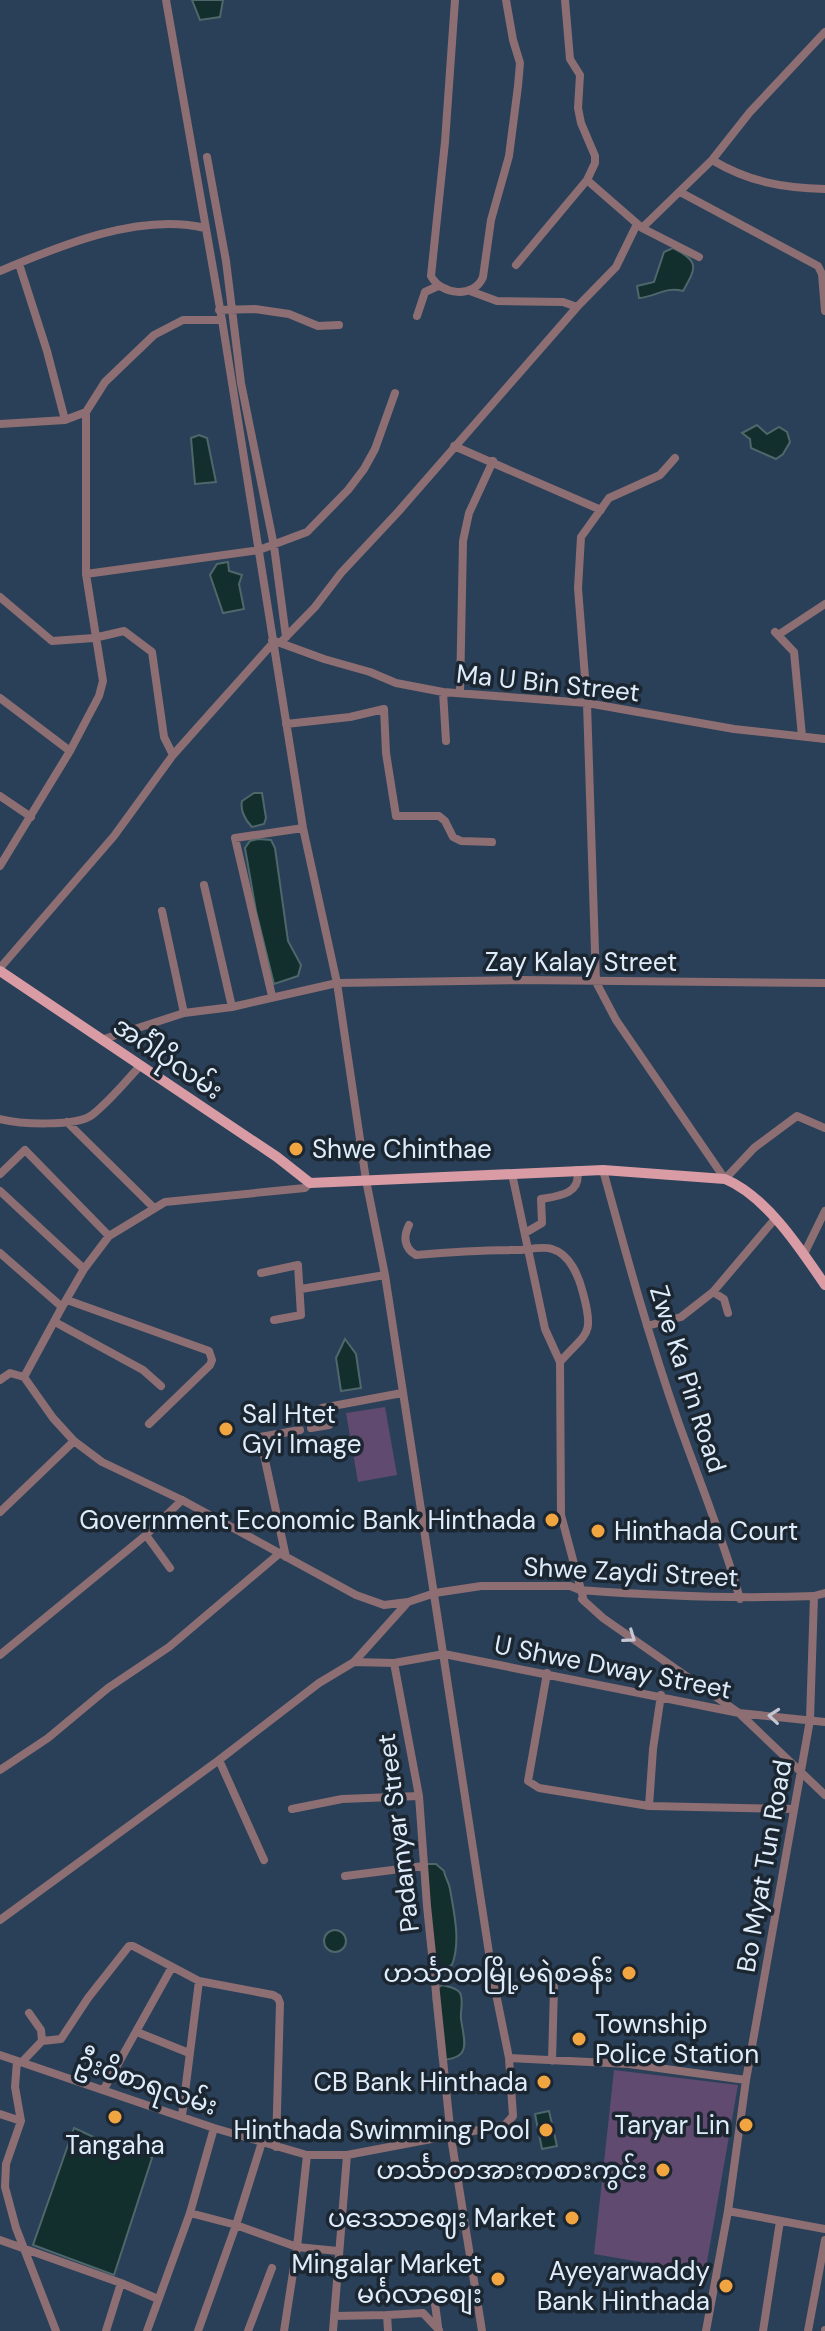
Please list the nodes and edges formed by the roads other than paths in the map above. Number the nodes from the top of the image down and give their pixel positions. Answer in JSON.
{"nodes":[{"id":1,"x":166,"y":0,"type":"edge"},
{"id":2,"x":455,"y":0,"type":"edge"},
{"id":3,"x":506,"y":0,"type":"edge"},
{"id":4,"x":565,"y":0,"type":"edge"},
{"id":5,"x":825,"y":32,"type":"edge"},
{"id":6,"x":207,"y":157,"type":"dead end"},
{"id":7,"x":712,"y":160,"type":"junction"},
{"id":8,"x":587,"y":180,"type":"junction"},
{"id":9,"x":825,"y":189,"type":"edge"},
{"id":10,"x":680,"y":192,"type":"junction"},
{"id":11,"x":640,"y":226,"type":"junction"},
{"id":12,"x":205,"y":228,"type":"junction"},
{"id":13,"x":699,"y":257,"type":"dead end"},
{"id":14,"x":19,"y":264,"type":"junction"},
{"id":15,"x":516,"y":265,"type":"dead end"},
{"id":16,"x":0,"y":271,"type":"edge"},
{"id":17,"x":438,"y":286,"type":"junction"},
{"id":18,"x":469,"y":290,"type":"junction"},
{"id":19,"x":577,"y":307,"type":"junction"},
{"id":20,"x":219,"y":310,"type":"junction"},
{"id":21,"x":233,"y":310,"type":"junction"},
{"id":22,"x":825,"y":311,"type":"edge"},
{"id":23,"x":417,"y":316,"type":"dead end"},
{"id":24,"x":222,"y":320,"type":"junction"},
{"id":25,"x":339,"y":325,"type":"dead end"},
{"id":26,"x":395,"y":393,"type":"dead end"},
{"id":27,"x":86,"y":412,"type":"junction"},
{"id":28,"x":65,"y":420,"type":"junction"},
{"id":29,"x":0,"y":424,"type":"edge"},
{"id":30,"x":454,"y":446,"type":"junction"},
{"id":31,"x":675,"y":458,"type":"dead end"},
{"id":32,"x":493,"y":461,"type":"junction"},
{"id":33,"x":601,"y":510,"type":"junction"},
{"id":34,"x":274,"y":546,"type":"junction"},
{"id":35,"x":259,"y":550,"type":"junction"},
{"id":36,"x":86,"y":574,"type":"junction"},
{"id":37,"x":0,"y":599,"type":"edge"},
{"id":38,"x":825,"y":604,"type":"edge"},
{"id":39,"x":94,"y":638,"type":"junction"},
{"id":40,"x":278,"y":641,"type":"junction"},
{"id":41,"x":443,"y":692,"type":"junction"},
{"id":42,"x":460,"y":693,"type":"junction"},
{"id":43,"x":0,"y":698,"type":"edge"},
{"id":44,"x":587,"y":703,"type":"junction"},
{"id":45,"x":286,"y":724,"type":"junction"},
{"id":46,"x":802,"y":736,"type":"junction"},
{"id":47,"x":825,"y":739,"type":"edge"},
{"id":48,"x":446,"y":741,"type":"dead end"},
{"id":49,"x":70,"y":751,"type":"junction"},
{"id":50,"x":173,"y":755,"type":"junction"},
{"id":51,"x":0,"y":796,"type":"edge"},
{"id":52,"x":31,"y":817,"type":"junction"},
{"id":53,"x":303,"y":828,"type":"junction"},
{"id":54,"x":492,"y":842,"type":"dead end"},
{"id":55,"x":0,"y":866,"type":"edge"},
{"id":56,"x":204,"y":885,"type":"dead end"},
{"id":57,"x":162,"y":911,"type":"dead end"},
{"id":58,"x":0,"y":969,"type":"edge"},
{"id":59,"x":596,"y":982,"type":"junction"},
{"id":60,"x":337,"y":983,"type":"junction"},
{"id":61,"x":825,"y":983,"type":"edge"},
{"id":62,"x":272,"y":996,"type":"junction"},
{"id":63,"x":232,"y":1007,"type":"junction"},
{"id":64,"x":184,"y":1013,"type":"junction"},
{"id":65,"x":101,"y":1040,"type":"junction"},
{"id":66,"x":140,"y":1066,"type":"junction"},
{"id":67,"x":0,"y":1119,"type":"edge"},
{"id":68,"x":67,"y":1122,"type":"junction"},
{"id":69,"x":825,"y":1128,"type":"edge"},
{"id":70,"x":577,"y":1170,"type":"junction"},
{"id":71,"x":603,"y":1170,"type":"junction"},
{"id":72,"x":0,"y":1174,"type":"edge"},
{"id":73,"x":512,"y":1174,"type":"junction"},
{"id":74,"x":725,"y":1179,"type":"junction"},
{"id":75,"x":366,"y":1180,"type":"junction"},
{"id":76,"x":310,"y":1183,"type":"junction"},
{"id":77,"x":0,"y":1191,"type":"edge"},
{"id":78,"x":153,"y":1207,"type":"junction"},
{"id":79,"x":825,"y":1211,"type":"edge"},
{"id":80,"x":774,"y":1220,"type":"junction"},
{"id":81,"x":409,"y":1225,"type":"dead end"},
{"id":82,"x":525,"y":1233,"type":"junction"},
{"id":83,"x":109,"y":1236,"type":"junction"},
{"id":84,"x":529,"y":1249,"type":"junction"},
{"id":85,"x":0,"y":1253,"type":"edge"},
{"id":86,"x":804,"y":1254,"type":"junction"},
{"id":87,"x":84,"y":1269,"type":"junction"},
{"id":88,"x":261,"y":1273,"type":"dead end"},
{"id":89,"x":385,"y":1275,"type":"junction"},
{"id":90,"x":825,"y":1285,"type":"edge"},
{"id":91,"x":301,"y":1289,"type":"junction"},
{"id":92,"x":713,"y":1292,"type":"junction"},
{"id":93,"x":64,"y":1303,"type":"junction"},
{"id":94,"x":728,"y":1313,"type":"dead end"},
{"id":95,"x":274,"y":1320,"type":"dead end"},
{"id":96,"x":55,"y":1322,"type":"junction"},
{"id":97,"x":647,"y":1326,"type":"junction"},
{"id":98,"x":560,"y":1362,"type":"junction"},
{"id":99,"x":24,"y":1377,"type":"junction"},
{"id":100,"x":0,"y":1380,"type":"edge"},
{"id":101,"x":161,"y":1386,"type":"dead end"},
{"id":102,"x":402,"y":1393,"type":"junction"},
{"id":103,"x":322,"y":1408,"type":"dead end"},
{"id":104,"x":149,"y":1424,"type":"dead end"},
{"id":105,"x":329,"y":1425,"type":"dead end"},
{"id":106,"x":311,"y":1428,"type":"dead end"},
{"id":107,"x":300,"y":1430,"type":"dead end"},
{"id":108,"x":74,"y":1441,"type":"junction"},
{"id":109,"x":182,"y":1500,"type":"junction"},
{"id":110,"x":0,"y":1512,"type":"edge"},
{"id":111,"x":146,"y":1535,"type":"junction"},
{"id":112,"x":283,"y":1555,"type":"junction"},
{"id":113,"x":170,"y":1568,"type":"dead end"},
{"id":114,"x":575,"y":1588,"type":"junction"},
{"id":115,"x":435,"y":1593,"type":"junction"},
{"id":116,"x":825,"y":1593,"type":"edge"},
{"id":117,"x":814,"y":1596,"type":"junction"},
{"id":118,"x":740,"y":1599,"type":"junction"},
{"id":119,"x":408,"y":1602,"type":"junction"},
{"id":120,"x":444,"y":1654,"type":"junction"},
{"id":121,"x":0,"y":1655,"type":"edge"},
{"id":122,"x":354,"y":1662,"type":"junction"},
{"id":123,"x":394,"y":1663,"type":"junction"},
{"id":124,"x":547,"y":1673,"type":"junction"},
{"id":125,"x":661,"y":1695,"type":"junction"},
{"id":126,"x":739,"y":1713,"type":"junction"},
{"id":127,"x":810,"y":1720,"type":"junction"},
{"id":128,"x":825,"y":1722,"type":"edge"},
{"id":129,"x":219,"y":1760,"type":"junction"},
{"id":130,"x":0,"y":1770,"type":"edge"},
{"id":131,"x":799,"y":1772,"type":"junction"},
{"id":132,"x":825,"y":1795,"type":"edge"},
{"id":133,"x":419,"y":1796,"type":"junction"},
{"id":134,"x":649,"y":1806,"type":"junction"},
{"id":135,"x":292,"y":1809,"type":"dead end"},
{"id":136,"x":793,"y":1809,"type":"junction"},
{"id":137,"x":264,"y":1860,"type":"dead end"},
{"id":138,"x":424,"y":1866,"type":"junction"},
{"id":139,"x":345,"y":1876,"type":"dead end"},
{"id":140,"x":0,"y":1920,"type":"edge"},
{"id":141,"x":172,"y":1967,"type":"junction"},
{"id":142,"x":199,"y":1981,"type":"junction"},
{"id":143,"x":554,"y":1987,"type":"dead end"},
{"id":144,"x":29,"y":2013,"type":"dead end"},
{"id":145,"x":137,"y":2032,"type":"junction"},
{"id":146,"x":42,"y":2041,"type":"junction"},
{"id":147,"x":189,"y":2053,"type":"junction"},
{"id":148,"x":0,"y":2055,"type":"edge"},
{"id":149,"x":509,"y":2058,"type":"junction"},
{"id":150,"x":20,"y":2061,"type":"junction"},
{"id":151,"x":552,"y":2061,"type":"junction"},
{"id":152,"x":746,"y":2080,"type":"junction"},
{"id":153,"x":104,"y":2089,"type":"junction"},
{"id":154,"x":0,"y":2114,"type":"edge"},
{"id":155,"x":182,"y":2116,"type":"junction"},
{"id":156,"x":21,"y":2121,"type":"junction"},
{"id":157,"x":214,"y":2128,"type":"junction"},
{"id":158,"x":451,"y":2137,"type":"junction"},
{"id":159,"x":262,"y":2142,"type":"junction"},
{"id":160,"x":276,"y":2147,"type":"junction"},
{"id":161,"x":307,"y":2155,"type":"junction"},
{"id":162,"x":347,"y":2155,"type":"junction"},
{"id":163,"x":3,"y":2163,"type":"edge"},
{"id":164,"x":728,"y":2211,"type":"junction"},
{"id":165,"x":190,"y":2213,"type":"junction"},
{"id":166,"x":780,"y":2221,"type":"junction"},
{"id":167,"x":236,"y":2225,"type":"junction"},
{"id":168,"x":825,"y":2229,"type":"edge"},
{"id":169,"x":0,"y":2240,"type":"edge"},
{"id":170,"x":825,"y":2240,"type":"edge"},
{"id":171,"x":297,"y":2247,"type":"junction"},
{"id":172,"x":24,"y":2250,"type":"junction"},
{"id":173,"x":338,"y":2251,"type":"junction"},
{"id":174,"x":272,"y":2268,"type":"dead end"},
{"id":175,"x":121,"y":2283,"type":"junction"},
{"id":176,"x":158,"y":2299,"type":"junction"},
{"id":177,"x":435,"y":2304,"type":"dead end"},
{"id":178,"x":387,"y":2315,"type":"junction"},
{"id":179,"x":334,"y":2316,"type":"junction"},
{"id":180,"x":439,"y":2330,"type":"edge"},
{"id":181,"x":56,"y":2331,"type":"edge"},
{"id":182,"x":106,"y":2331,"type":"edge"},
{"id":183,"x":147,"y":2331,"type":"edge"},
{"id":184,"x":198,"y":2331,"type":"edge"},
{"id":185,"x":248,"y":2331,"type":"edge"},
{"id":186,"x":284,"y":2331,"type":"edge"},
{"id":187,"x":333,"y":2331,"type":"edge"},
{"id":188,"x":388,"y":2331,"type":"edge"},
{"id":189,"x":482,"y":2331,"type":"edge"},
{"id":190,"x":706,"y":2331,"type":"edge"},
{"id":191,"x":763,"y":2331,"type":"edge"},
{"id":192,"x":808,"y":2331,"type":"edge"}],
"edges":[{"from":1,"to":12,"type":"street"},
{"from":2,"to":17,"type":"street"},
{"from":3,"to":18,"type":"street"},
{"from":4,"to":8,"type":"street"},
{"from":5,"to":7,"type":"street"},
{"from":6,"to":21,"type":"street"},
{"from":7,"to":9,"type":"street"},
{"from":7,"to":10,"type":"street"},
{"from":8,"to":11,"type":"street"},
{"from":8,"to":15,"type":"street"},
{"from":10,"to":11,"type":"street"},
{"from":10,"to":22,"type":"street"},
{"from":11,"to":13,"type":"street"},
{"from":11,"to":19,"type":"street"},
{"from":12,"to":14,"type":"street"},
{"from":12,"to":20,"type":"street"},
{"from":14,"to":16,"type":"street"},
{"from":14,"to":28,"type":"street"},
{"from":17,"to":18,"type":"street"},
{"from":17,"to":23,"type":"street"},
{"from":18,"to":19,"type":"street"},
{"from":19,"to":30,"type":"street"},
{"from":20,"to":21,"type":"street"},
{"from":20,"to":24,"type":"street"},
{"from":21,"to":25,"type":"street"},
{"from":21,"to":34,"type":"street"},
{"from":24,"to":27,"type":"street"},
{"from":24,"to":35,"type":"street"},
{"from":26,"to":34,"type":"street"},
{"from":27,"to":28,"type":"street"},
{"from":27,"to":36,"type":"street"},
{"from":28,"to":29,"type":"street"},
{"from":30,"to":32,"type":"street"},
{"from":30,"to":40,"type":"street"},
{"from":31,"to":33,"type":"street"},
{"from":32,"to":33,"type":"street"},
{"from":32,"to":42,"type":"street"},
{"from":33,"to":44,"type":"street"},
{"from":34,"to":35,"type":"street"},
{"from":34,"to":40,"type":"street"},
{"from":35,"to":36,"type":"street"},
{"from":35,"to":40,"type":"street"},
{"from":36,"to":39,"type":"street"},
{"from":37,"to":39,"type":"street"},
{"from":38,"to":46,"type":"street"},
{"from":39,"to":49,"type":"street"},
{"from":39,"to":50,"type":"street"},
{"from":40,"to":41,"type":"street","name":"Ma U Bin Street"},
{"from":40,"to":45,"type":"street"},
{"from":40,"to":50,"type":"street"},
{"from":41,"to":42,"type":"street","name":"Ma U Bin Street"},
{"from":41,"to":48,"type":"street"},
{"from":42,"to":44,"type":"street","name":"Ma U Bin Street"},
{"from":43,"to":49,"type":"street"},
{"from":44,"to":46,"type":"street","name":"Ma U Bin Street"},
{"from":44,"to":59,"type":"street"},
{"from":45,"to":53,"type":"street"},
{"from":45,"to":54,"type":"street"},
{"from":46,"to":47,"type":"street","name":"Ma U Bin Street"},
{"from":49,"to":52,"type":"street"},
{"from":50,"to":58,"type":"street"},
{"from":51,"to":52,"type":"street"},
{"from":52,"to":55,"type":"street"},
{"from":53,"to":60,"type":"street"},
{"from":53,"to":62,"type":"street"},
{"from":56,"to":63,"type":"street"},
{"from":57,"to":64,"type":"street"},
{"from":58,"to":65,"type":"main road","name":"အင်္ဂါပိုလမ်း"},
{"from":59,"to":60,"type":"street","name":"Zay Kalay Street"},
{"from":59,"to":61,"type":"street","name":"Zay Kalay Street"},
{"from":59,"to":74,"type":"street"},
{"from":60,"to":62,"type":"street","name":"Zay Kalay Street"},
{"from":60,"to":75,"type":"street"},
{"from":62,"to":63,"type":"street","name":"Zay Kalay Street"},
{"from":63,"to":64,"type":"street","name":"Zay Kalay Street"},
{"from":64,"to":65,"type":"street","name":"Zay Kalay Street"},
{"from":65,"to":66,"type":"main road","name":"အင်္ဂါပိုလမ်း"},
{"from":66,"to":68,"type":"street"},
{"from":66,"to":76,"type":"main road","name":"အင်္ဂါပိုလမ်း"},
{"from":67,"to":68,"type":"street"},
{"from":68,"to":78,"type":"street"},
{"from":69,"to":74,"type":"street"},
{"from":70,"to":71,"type":"main road"},
{"from":70,"to":73,"type":"main road"},
{"from":70,"to":82,"type":"street"},
{"from":71,"to":74,"type":"main road"},
{"from":71,"to":97,"type":"street","name":"Zwe Ka Pin Road"},
{"from":72,"to":83,"type":"street"},
{"from":73,"to":75,"type":"main road"},
{"from":73,"to":82,"type":"street"},
{"from":74,"to":80,"type":"main road"},
{"from":75,"to":76,"type":"main road"},
{"from":75,"to":89,"type":"street"},
{"from":76,"to":78,"type":"street"},
{"from":77,"to":87,"type":"street"},
{"from":78,"to":83,"type":"street"},
{"from":79,"to":86,"type":"street"},
{"from":80,"to":86,"type":"main road"},
{"from":80,"to":92,"type":"street"},
{"from":81,"to":84,"type":"street"},
{"from":82,"to":84,"type":"street"},
{"from":83,"to":87,"type":"street"},
{"from":84,"to":98,"type":"street"},
{"from":84,"to":98,"type":"street"},
{"from":85,"to":93,"type":"street"},
{"from":86,"to":90,"type":"main road"},
{"from":87,"to":93,"type":"street"},
{"from":88,"to":91,"type":"street"},
{"from":89,"to":91,"type":"street"},
{"from":89,"to":102,"type":"street"},
{"from":91,"to":95,"type":"street"},
{"from":92,"to":94,"type":"street"},
{"from":92,"to":97,"type":"street"},
{"from":93,"to":96,"type":"street"},
{"from":93,"to":104,"type":"street"},
{"from":96,"to":99,"type":"street"},
{"from":96,"to":101,"type":"street"},
{"from":97,"to":118,"type":"street","name":"Zwe Ka Pin Road"},
{"from":98,"to":114,"type":"street"},
{"from":99,"to":100,"type":"street"},
{"from":99,"to":108,"type":"street"},
{"from":102,"to":103,"type":"street"},
{"from":102,"to":115,"type":"street"},
{"from":105,"to":106,"type":"street"},
{"from":107,"to":112,"type":"street"},
{"from":108,"to":109,"type":"street"},
{"from":108,"to":110,"type":"street"},
{"from":109,"to":111,"type":"street"},
{"from":109,"to":112,"type":"street"},
{"from":111,"to":113,"type":"street"},
{"from":111,"to":121,"type":"street"},
{"from":112,"to":119,"type":"street"},
{"from":112,"to":130,"type":"street"},
{"from":114,"to":115,"type":"street","name":"Shwe Zaydi Street"},
{"from":114,"to":118,"type":"street","name":"Shwe Zaydi Street"},
{"from":114,"to":126,"type":"street","one_way":true},
{"from":115,"to":119,"type":"street","name":"Shwe Zaydi Street"},
{"from":115,"to":120,"type":"street"},
{"from":116,"to":117,"type":"street","name":"Shwe Zaydi Street"},
{"from":117,"to":118,"type":"street","name":"Shwe Zaydi Street"},
{"from":117,"to":127,"type":"street","name":"Bo Myat Tun Road"},
{"from":119,"to":122,"type":"street"},
{"from":120,"to":123,"type":"street","name":"U Shwe Dway Street"},
{"from":120,"to":124,"type":"street","name":"U Shwe Dway Street"},
{"from":120,"to":149,"type":"street"},
{"from":122,"to":123,"type":"street","name":"U Shwe Dway Street"},
{"from":122,"to":129,"type":"street"},
{"from":123,"to":133,"type":"street","name":"Padamyar Street"},
{"from":124,"to":125,"type":"street","name":"U Shwe Dway Street"},
{"from":124,"to":134,"type":"street"},
{"from":125,"to":126,"type":"street","name":"U Shwe Dway Street"},
{"from":125,"to":134,"type":"street"},
{"from":127,"to":126,"type":"street","name":"U Shwe Dway Street","one_way":true},
{"from":126,"to":131,"type":"street"},
{"from":127,"to":128,"type":"street","name":"U Shwe Dway Street"},
{"from":127,"to":131,"type":"street","name":"Bo Myat Tun Road"},
{"from":129,"to":137,"type":"street"},
{"from":129,"to":140,"type":"street"},
{"from":131,"to":132,"type":"street"},
{"from":131,"to":136,"type":"street","name":"Bo Myat Tun Road"},
{"from":133,"to":135,"type":"street"},
{"from":133,"to":138,"type":"street","name":"Padamyar Street"},
{"from":134,"to":136,"type":"street"},
{"from":136,"to":152,"type":"street","name":"Bo Myat Tun Road"},
{"from":138,"to":139,"type":"street"},
{"from":138,"to":158,"type":"street","name":"Padamyar Street"},
{"from":141,"to":142,"type":"street"},
{"from":141,"to":145,"type":"street"},
{"from":141,"to":146,"type":"street"},
{"from":142,"to":147,"type":"street"},
{"from":142,"to":160,"type":"street"},
{"from":143,"to":151,"type":"street"},
{"from":144,"to":146,"type":"street"},
{"from":145,"to":147,"type":"street"},
{"from":145,"to":153,"type":"street"},
{"from":146,"to":150,"type":"street"},
{"from":147,"to":155,"type":"street"},
{"from":148,"to":150,"type":"street","name":"ဦးဝိစာရလမ်း"},
{"from":149,"to":151,"type":"street"},
{"from":149,"to":158,"type":"street","name":"ဦးဝိစာရလမ်း"},
{"from":150,"to":153,"type":"street","name":"ဦးဝိစာရလမ်း"},
{"from":150,"to":156,"type":"street"},
{"from":151,"to":152,"type":"street"},
{"from":152,"to":164,"type":"street","name":"Bo Myat Tun Road"},
{"from":153,"to":155,"type":"street","name":"ဦးဝိစာရလမ်း"},
{"from":154,"to":156,"type":"street"},
{"from":155,"to":157,"type":"street","name":"ဦးဝိစာရလမ်း"},
{"from":156,"to":163,"type":"street"},
{"from":157,"to":159,"type":"street","name":"ဦးဝိစာရလမ်း"},
{"from":157,"to":165,"type":"street"},
{"from":158,"to":162,"type":"street","name":"ဦးဝိစာရလမ်း"},
{"from":158,"to":189,"type":"street","name":"Padamyar Street"},
{"from":159,"to":160,"type":"street","name":"ဦးဝိစာရလမ်း"},
{"from":159,"to":167,"type":"street"},
{"from":160,"to":161,"type":"street","name":"ဦးဝိစာရလမ်း"},
{"from":161,"to":162,"type":"street","name":"ဦးဝိစာရလမ်း"},
{"from":161,"to":171,"type":"street"},
{"from":162,"to":173,"type":"street"},
{"from":163,"to":172,"type":"street"},
{"from":164,"to":166,"type":"street"},
{"from":164,"to":190,"type":"street","name":"Bo Myat Tun Road"},
{"from":165,"to":167,"type":"street"},
{"from":165,"to":176,"type":"street"},
{"from":166,"to":168,"type":"street"},
{"from":166,"to":191,"type":"street"},
{"from":167,"to":171,"type":"street"},
{"from":167,"to":184,"type":"street"},
{"from":169,"to":172,"type":"street"},
{"from":170,"to":192,"type":"street"},
{"from":171,"to":173,"type":"street"},
{"from":171,"to":186,"type":"street"},
{"from":172,"to":175,"type":"street"},
{"from":172,"to":181,"type":"street"},
{"from":173,"to":179,"type":"street"},
{"from":174,"to":185,"type":"street"},
{"from":175,"to":176,"type":"street"},
{"from":175,"to":182,"type":"street"},
{"from":176,"to":183,"type":"street"},
{"from":177,"to":180,"type":"street"},
{"from":178,"to":179,"type":"street"},
{"from":178,"to":180,"type":"street"},
{"from":178,"to":188,"type":"street"},
{"from":179,"to":187,"type":"street"}]}
